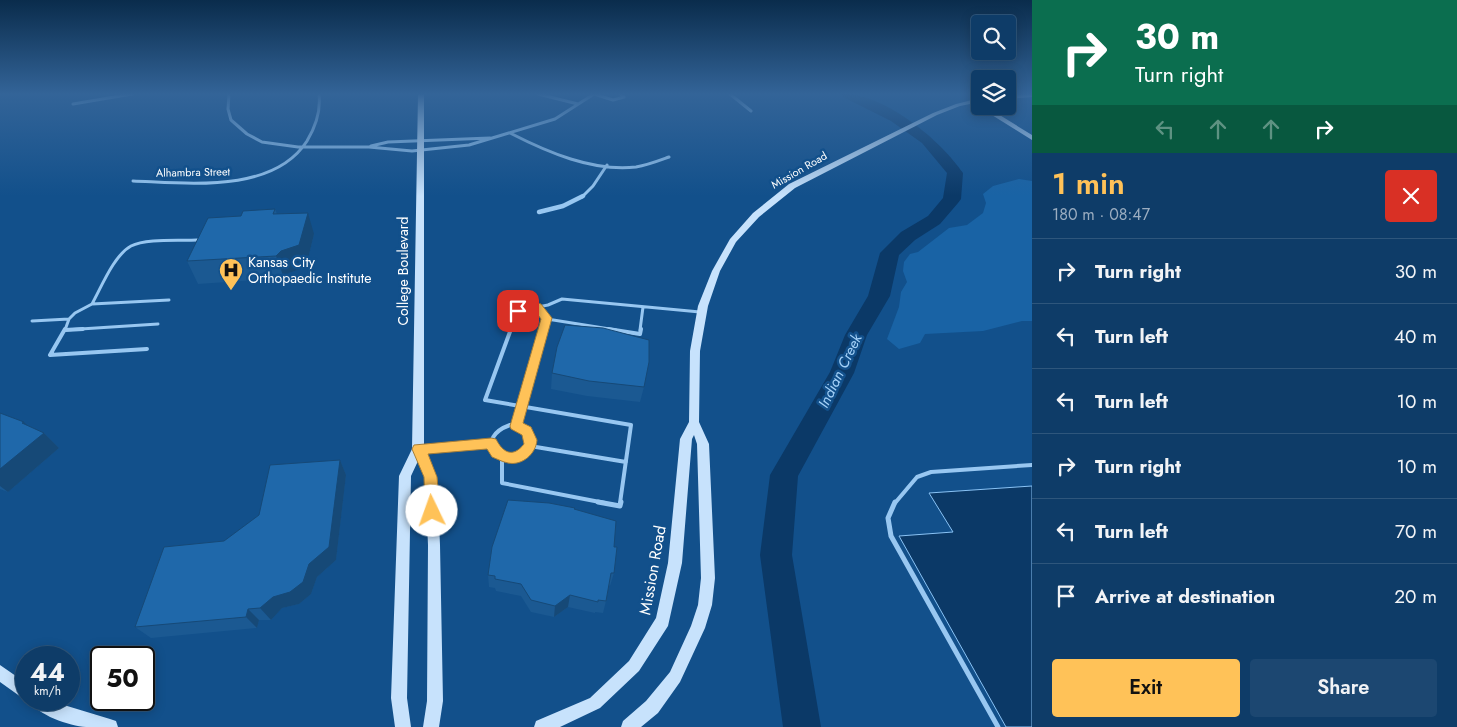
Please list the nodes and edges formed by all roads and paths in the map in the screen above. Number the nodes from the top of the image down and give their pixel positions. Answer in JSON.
{"nodes":[{"id":1,"x":240,"y":128,"type":"edge"},
{"id":2,"x":314,"y":128,"type":"edge"},
{"id":3,"x":420,"y":128,"type":"edge"},
{"id":4,"x":526,"y":128,"type":"edge"},
{"id":5,"x":909,"y":128,"type":"edge"},
{"id":6,"x":1016,"y":128,"type":"edge"},
{"id":7,"x":510,"y":133,"type":"junction"},
{"id":8,"x":490,"y":138,"type":"junction"},
{"id":9,"x":1032,"y":138,"type":"edge"},
{"id":10,"x":420,"y":140,"type":"junction"},
{"id":11,"x":368,"y":147,"type":"junction"},
{"id":12,"x":304,"y":148,"type":"junction"},
{"id":13,"x":420,"y":149,"type":"junction"},
{"id":14,"x":669,"y":157,"type":"dead end"},
{"id":15,"x":607,"y":165,"type":"junction"},
{"id":16,"x":134,"y":181,"type":"dead end"},
{"id":17,"x":539,"y":212,"type":"dead end"},
{"id":18,"x":197,"y":240,"type":"edge"},
{"id":19,"x":169,"y":300,"type":"dead end"},
{"id":20,"x":92,"y":304,"type":"junction"},
{"id":21,"x":538,"y":307,"type":"junction"},
{"id":22,"x":643,"y":307,"type":"junction"},
{"id":23,"x":702,"y":313,"type":"junction"},
{"id":24,"x":547,"y":318,"type":"junction"},
{"id":25,"x":68,"y":319,"type":"junction"},
{"id":26,"x":32,"y":321,"type":"dead end"},
{"id":27,"x":158,"y":324,"type":"dead end"},
{"id":28,"x":65,"y":330,"type":"junction"},
{"id":29,"x":147,"y":349,"type":"dead end"},
{"id":30,"x":520,"y":406,"type":"junction"},
{"id":31,"x":694,"y":422,"type":"junction"},
{"id":32,"x":516,"y":426,"type":"junction"},
{"id":33,"x":491,"y":443,"type":"junction"},
{"id":34,"x":530,"y":446,"type":"junction"},
{"id":35,"x":418,"y":449,"type":"junction"},
{"id":36,"x":502,"y":457,"type":"junction"},
{"id":37,"x":626,"y":462,"type":"junction"},
{"id":38,"x":1032,"y":465,"type":"edge"},
{"id":39,"x":0,"y":673,"type":"edge"},
{"id":40,"x":15,"y":684,"type":"edge"},
{"id":41,"x":57,"y":711,"type":"edge"},
{"id":42,"x":110,"y":727,"type":"edge"},
{"id":43,"x":403,"y":727,"type":"edge"},
{"id":44,"x":430,"y":727,"type":"edge"},
{"id":45,"x":542,"y":727,"type":"edge"},
{"id":46,"x":629,"y":727,"type":"edge"},
{"id":47,"x":998,"y":727,"type":"edge"}],
"edges":[{"from":1,"to":12,"type":"street"},
{"from":2,"to":12,"type":"street"},
{"from":3,"to":10,"type":"main road","name":"College Boulevard"},
{"from":4,"to":7,"type":"street"},
{"from":5,"to":23,"type":"main road","name":"Mission Road"},
{"from":6,"to":9,"type":"main road"},
{"from":7,"to":8,"type":"street"},
{"from":7,"to":15,"type":"street"},
{"from":8,"to":10,"type":"street"},
{"from":8,"to":13,"type":"street"},
{"from":10,"to":11,"type":"street"},
{"from":10,"to":13,"type":"main road","name":"College Boulevard"},
{"from":11,"to":12,"type":"street"},
{"from":11,"to":13,"type":"street"},
{"from":12,"to":16,"type":"street","name":"Alhambra Street"},
{"from":13,"to":35,"type":"main road","name":"College Boulevard"},
{"from":14,"to":15,"type":"street"},
{"from":15,"to":17,"type":"street"},
{"from":18,"to":20,"type":"lane"},
{"from":19,"to":20,"type":"lane"},
{"from":20,"to":25,"type":"lane"},
{"from":21,"to":22,"type":"lane"},
{"from":21,"to":24,"type":"lane"},
{"from":21,"to":30,"type":"lane"},
{"from":22,"to":23,"type":"lane"},
{"from":22,"to":24,"type":"lane"},
{"from":23,"to":31,"type":"main road","name":"Mission Road"},
{"from":24,"to":30,"type":"lane"},
{"from":25,"to":26,"type":"lane"},
{"from":25,"to":28,"type":"lane"},
{"from":27,"to":28,"type":"lane"},
{"from":28,"to":29,"type":"lane"},
{"from":30,"to":32,"type":"lane"},
{"from":30,"to":37,"type":"lane"},
{"from":31,"to":45,"type":"main road","name":"Mission Road"},
{"from":31,"to":46,"type":"main road","name":"Mission Road"},
{"from":32,"to":33,"type":"lane"},
{"from":32,"to":34,"type":"lane"},
{"from":33,"to":35,"type":"lane"},
{"from":33,"to":36,"type":"lane"},
{"from":34,"to":36,"type":"lane"},
{"from":34,"to":37,"type":"lane"},
{"from":35,"to":43,"type":"main road","name":"College Boulevard"},
{"from":35,"to":44,"type":"main road","name":"College Boulevard"},
{"from":36,"to":37,"type":"lane"},
{"from":38,"to":47,"type":"lane"},
{"from":39,"to":40,"type":"main road"},
{"from":41,"to":42,"type":"main road"}]}
